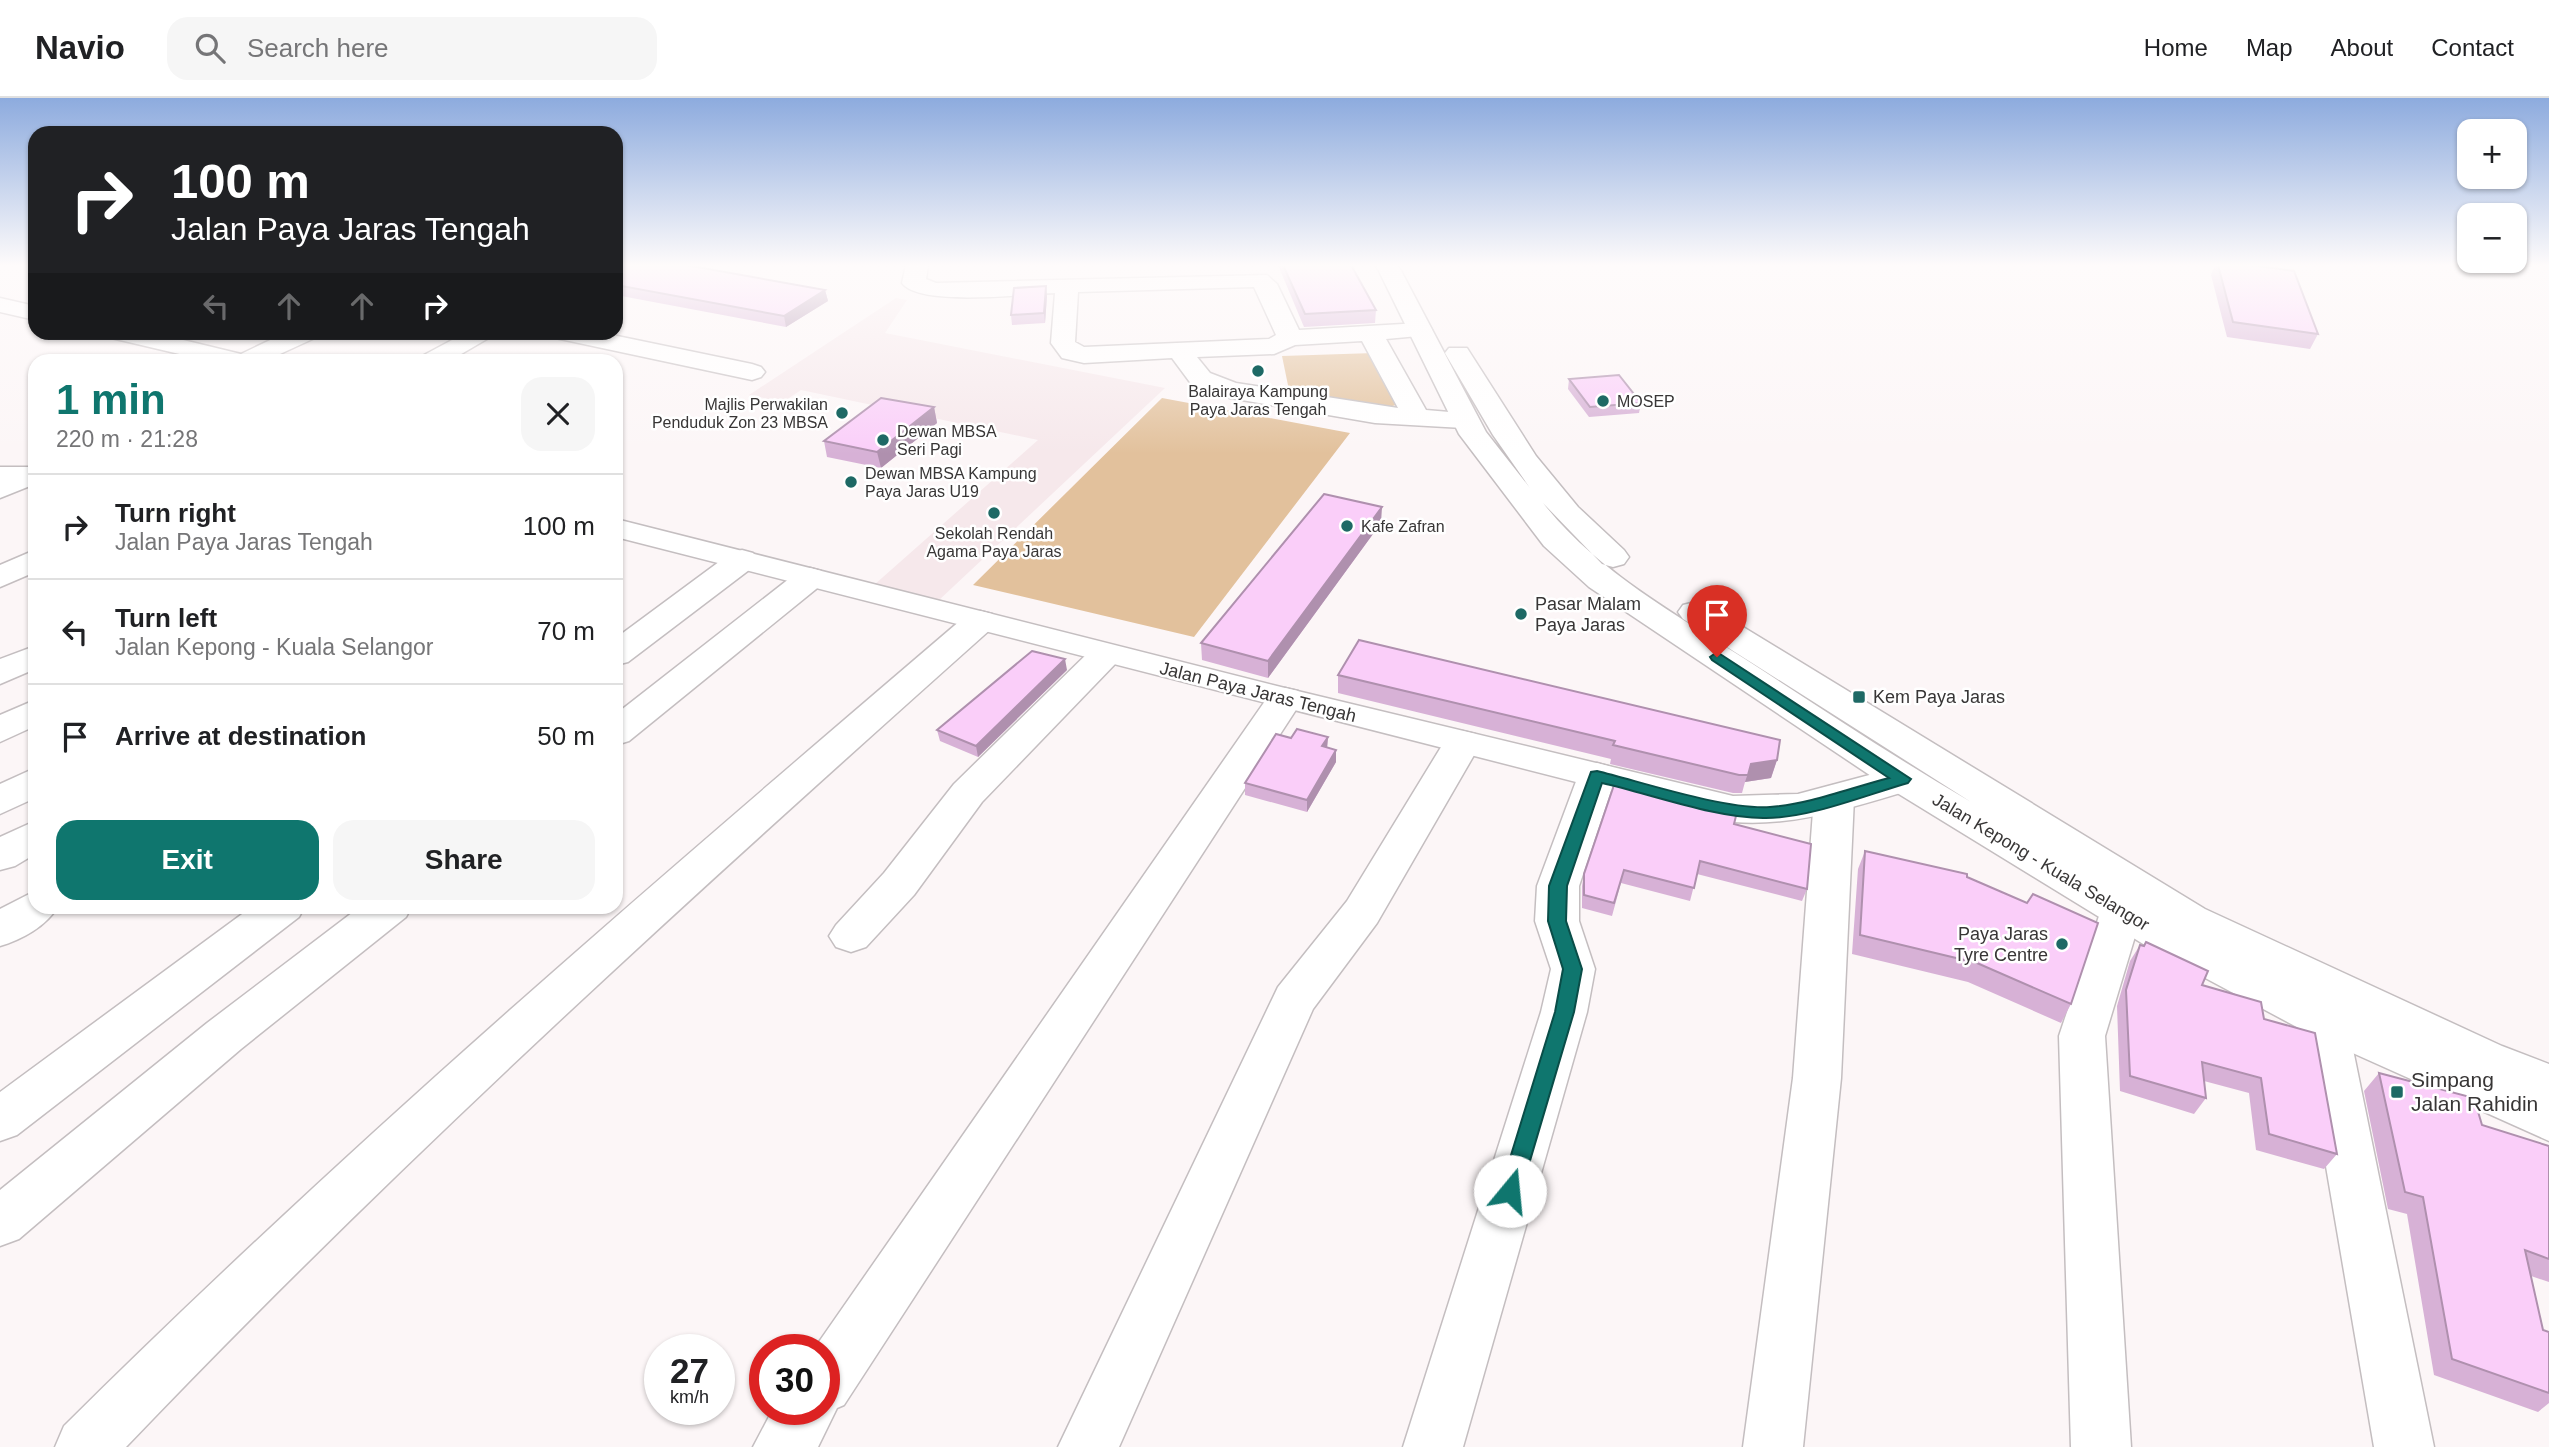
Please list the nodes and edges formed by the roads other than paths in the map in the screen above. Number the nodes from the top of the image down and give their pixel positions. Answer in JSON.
{"nodes":[{"id":1,"x":1067,"y":328,"type":"edge"},
{"id":2,"x":1285,"y":328,"type":"edge"},
{"id":3,"x":1445,"y":328,"type":"edge"},
{"id":4,"x":1420,"y":330,"type":"joint"},
{"id":5,"x":1370,"y":333,"type":"junction"},
{"id":6,"x":1290,"y":338,"type":"junction"},
{"id":7,"x":150,"y":340,"type":"edge"},
{"id":8,"x":291,"y":340,"type":"edge"},
{"id":9,"x":472,"y":340,"type":"edge"},
{"id":10,"x":598,"y":340,"type":"edge"},
{"id":11,"x":650,"y":351,"type":"junction"},
{"id":12,"x":1181,"y":351,"type":"junction"},
{"id":13,"x":210,"y":354,"type":"edge"},
{"id":14,"x":260,"y":354,"type":"edge"},
{"id":15,"x":445,"y":354,"type":"edge"},
{"id":16,"x":623,"y":366,"type":"edge"},
{"id":17,"x":752,"y":372,"type":"dead end"},
{"id":18,"x":1419,"y":419,"type":"junction"},
{"id":19,"x":1463,"y":420,"type":"junction"},
{"id":20,"x":0,"y":476,"type":"edge"},
{"id":21,"x":28,"y":476,"type":"edge"},
{"id":22,"x":28,"y":478,"type":"edge"},
{"id":23,"x":0,"y":489,"type":"edge"},
{"id":24,"x":623,"y":532,"type":"edge"},
{"id":25,"x":741,"y":560,"type":"junction"},
{"id":26,"x":28,"y":563,"type":"edge"},
{"id":27,"x":0,"y":577,"type":"edge"},
{"id":28,"x":810,"y":578,"type":"junction"},
{"id":29,"x":980,"y":621,"type":"junction"},
{"id":30,"x":623,"y":650,"type":"edge"},
{"id":31,"x":1106,"y":654,"type":"junction"},
{"id":32,"x":28,"y":659,"type":"edge"},
{"id":33,"x":0,"y":673,"type":"edge"},
{"id":34,"x":1285,"y":699,"type":"junction"},
{"id":35,"x":28,"y":715,"type":"edge"},
{"id":36,"x":623,"y":727,"type":"edge"},
{"id":37,"x":0,"y":730,"type":"edge"},
{"id":38,"x":1462,"y":743,"type":"junction"},
{"id":39,"x":1597,"y":776,"type":"junction"},
{"id":40,"x":1903,"y":779,"type":"junction"},
{"id":41,"x":28,"y":784,"type":"edge"},
{"id":42,"x":1834,"y":798,"type":"junction"},
{"id":43,"x":0,"y":801,"type":"edge"},
{"id":44,"x":28,"y":839,"type":"edge"},
{"id":45,"x":0,"y":856,"type":"edge"},
{"id":46,"x":2122,"y":910,"type":"junction"},
{"id":47,"x":28,"y":912,"type":"edge"},
{"id":48,"x":273,"y":914,"type":"edge"},
{"id":49,"x":381,"y":914,"type":"edge"},
{"id":50,"x":0,"y":930,"type":"edge"},
{"id":51,"x":851,"y":936,"type":"dead end"},
{"id":52,"x":2324,"y":1020,"type":"junction"},
{"id":53,"x":2549,"y":1085,"type":"edge"},
{"id":54,"x":0,"y":1120,"type":"edge"},
{"id":55,"x":2549,"y":1120,"type":"edge"},
{"id":56,"x":0,"y":1222,"type":"edge"},
{"id":57,"x":840,"y":1361,"type":"edge"},
{"id":58,"x":797,"y":1425,"type":"edge"},
{"id":59,"x":85,"y":1447,"type":"edge"},
{"id":60,"x":783,"y":1447,"type":"edge"},
{"id":61,"x":1088,"y":1447,"type":"edge"},
{"id":62,"x":1433,"y":1447,"type":"edge"},
{"id":63,"x":1773,"y":1447,"type":"edge"},
{"id":64,"x":2101,"y":1447,"type":"edge"},
{"id":65,"x":2404,"y":1447,"type":"edge"}],
"edges":[{"from":1,"to":12,"type":"main road"},
{"from":2,"to":6,"type":"main road"},
{"from":3,"to":53,"type":"main road","name":"Jalan Kepong - Kuala Selangor"},
{"from":4,"to":5,"type":"main road"},
{"from":4,"to":19,"type":"main road","name":"Jalan Kepong - Kuala Selangor"},
{"from":5,"to":6,"type":"main road"},
{"from":5,"to":18,"type":"main road"},
{"from":6,"to":12,"type":"main road"},
{"from":7,"to":13,"type":"main road"},
{"from":8,"to":14,"type":"main road"},
{"from":9,"to":15,"type":"main road"},
{"from":10,"to":11,"type":"main road"},
{"from":11,"to":16,"type":"main road"},
{"from":11,"to":17,"type":"main road"},
{"from":12,"to":18,"type":"main road"},
{"from":18,"to":19,"type":"main road"},
{"from":19,"to":40,"type":"main road","name":"Jalan Kepong - Kuala Selangor"},
{"from":20,"to":21,"type":"main road"},
{"from":22,"to":23,"type":"main road"},
{"from":24,"to":25,"type":"main road","name":"Jalan Paya Jaras Tengah"},
{"from":25,"to":28,"type":"main road","name":"Jalan Paya Jaras Tengah"},
{"from":25,"to":30,"type":"main road"},
{"from":26,"to":27,"type":"main road"},
{"from":28,"to":29,"type":"main road","name":"Jalan Paya Jaras Tengah"},
{"from":28,"to":36,"type":"main road"},
{"from":29,"to":31,"type":"main road","name":"Jalan Paya Jaras Tengah"},
{"from":29,"to":59,"type":"main road"},
{"from":31,"to":34,"type":"main road","name":"Jalan Paya Jaras Tengah"},
{"from":31,"to":51,"type":"main road"},
{"from":32,"to":33,"type":"main road"},
{"from":34,"to":38,"type":"main road","name":"Jalan Paya Jaras Tengah"},
{"from":34,"to":57,"type":"main road"},
{"from":35,"to":37,"type":"main road"},
{"from":38,"to":39,"type":"main road","name":"Jalan Paya Jaras Tengah"},
{"from":38,"to":61,"type":"main road"},
{"from":39,"to":42,"type":"main road","name":"Jalan Paya Jaras Tengah"},
{"from":39,"to":62,"type":"main road"},
{"from":40,"to":42,"type":"main road","name":"Jalan Paya Jaras Tengah"},
{"from":40,"to":46,"type":"main road","name":"Jalan Kepong - Kuala Selangor"},
{"from":41,"to":43,"type":"main road"},
{"from":42,"to":63,"type":"main road"},
{"from":44,"to":45,"type":"main road"},
{"from":46,"to":52,"type":"main road","name":"Jalan Kepong - Kuala Selangor"},
{"from":46,"to":64,"type":"main road"},
{"from":47,"to":50,"type":"main road"},
{"from":48,"to":54,"type":"main road"},
{"from":49,"to":56,"type":"main road"},
{"from":52,"to":55,"type":"main road","name":"Jalan Kepong - Kuala Selangor"},
{"from":52,"to":65,"type":"main road"},
{"from":58,"to":60,"type":"main road"}]}
